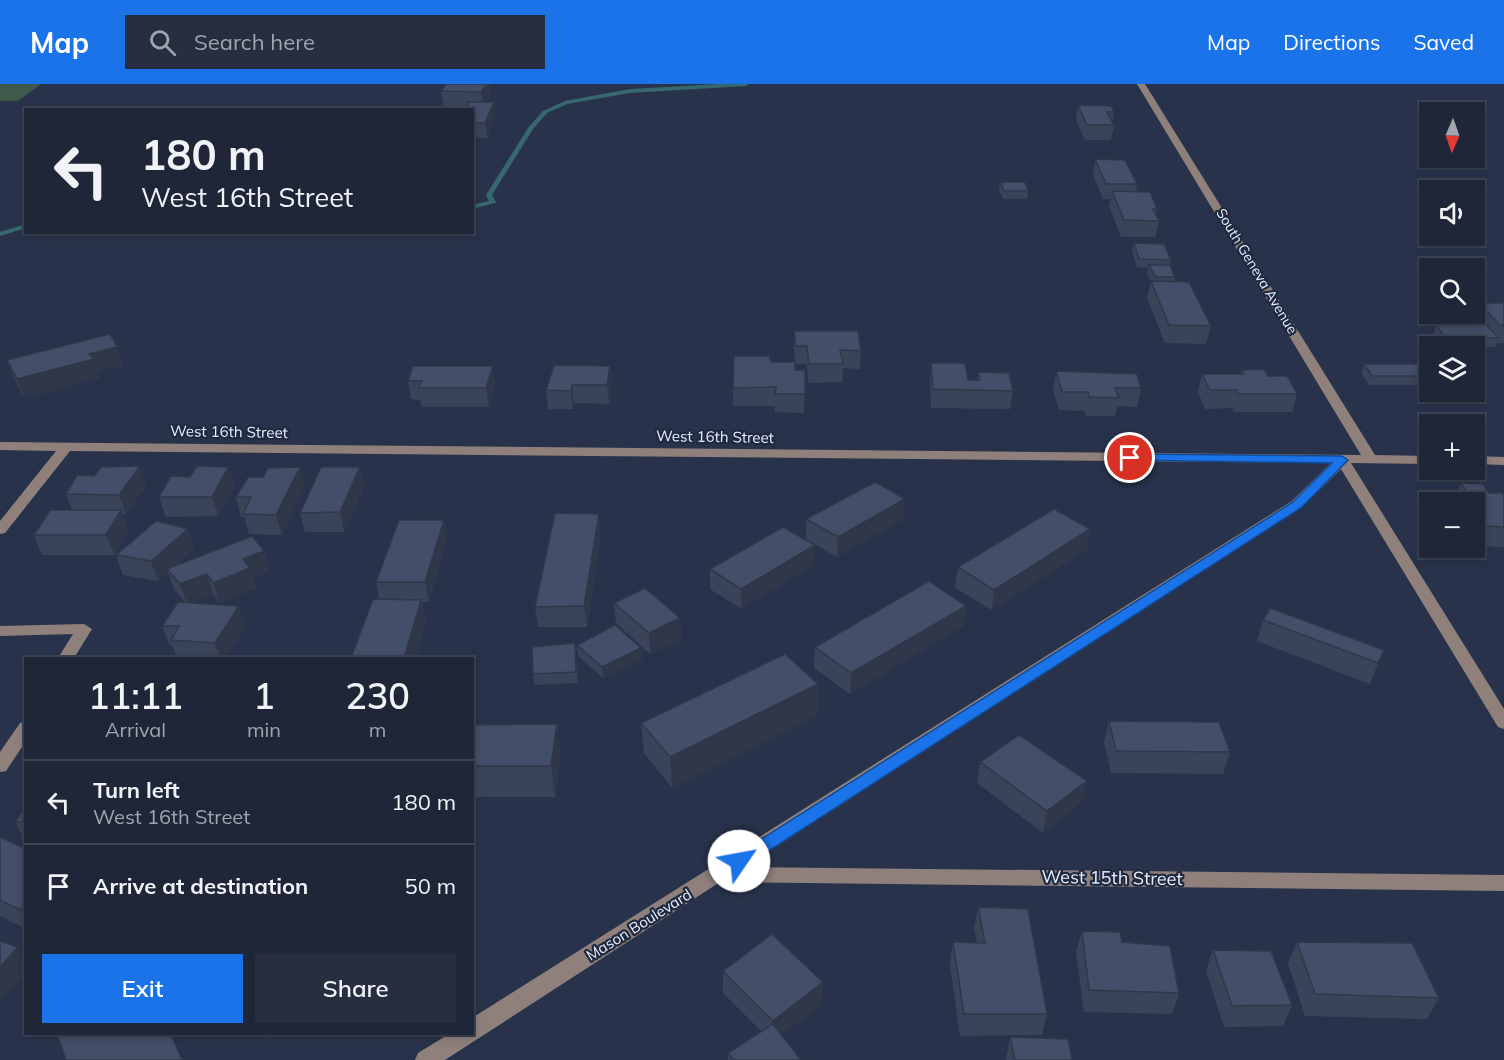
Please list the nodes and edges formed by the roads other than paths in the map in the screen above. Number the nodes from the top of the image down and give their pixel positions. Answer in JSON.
{"nodes":[{"id":1,"x":1141,"y":84,"type":"edge"},
{"id":2,"x":0,"y":446,"type":"edge"},
{"id":3,"x":67,"y":446,"type":"junction"},
{"id":4,"x":1342,"y":460,"type":"junction"},
{"id":5,"x":1371,"y":460,"type":"junction"},
{"id":6,"x":1419,"y":460,"type":"edge"},
{"id":7,"x":1485,"y":460,"type":"edge"},
{"id":8,"x":1504,"y":461,"type":"edge"},
{"id":9,"x":0,"y":530,"type":"edge"},
{"id":10,"x":0,"y":631,"type":"edge"},
{"id":11,"x":67,"y":657,"type":"edge"},
{"id":12,"x":1504,"y":723,"type":"edge"},
{"id":13,"x":24,"y":730,"type":"edge"},
{"id":14,"x":0,"y":766,"type":"edge"},
{"id":15,"x":719,"y":874,"type":"junction"},
{"id":16,"x":1504,"y":883,"type":"edge"},
{"id":17,"x":474,"y":1029,"type":"edge"},
{"id":18,"x":465,"y":1035,"type":"edge"},
{"id":19,"x":426,"y":1060,"type":"edge"}],
"edges":[{"from":1,"to":5,"type":"street","name":"South Geneva Avenue"},
{"from":2,"to":3,"type":"street","name":"West 16th Street"},
{"from":3,"to":4,"type":"street","name":"West 16th Street"},
{"from":3,"to":9,"type":"street"},
{"from":4,"to":5,"type":"street","name":"West 16th Street"},
{"from":4,"to":12,"type":"street"},
{"from":4,"to":15,"type":"street","name":"Mason Boulevard"},
{"from":5,"to":6,"type":"street","name":"West 16th Street"},
{"from":7,"to":8,"type":"street"},
{"from":10,"to":11,"type":"street"},
{"from":13,"to":14,"type":"street"},
{"from":15,"to":16,"type":"street","name":"West 15th Street"},
{"from":15,"to":17,"type":"street","name":"Mason Boulevard"},
{"from":18,"to":19,"type":"street"}]}
